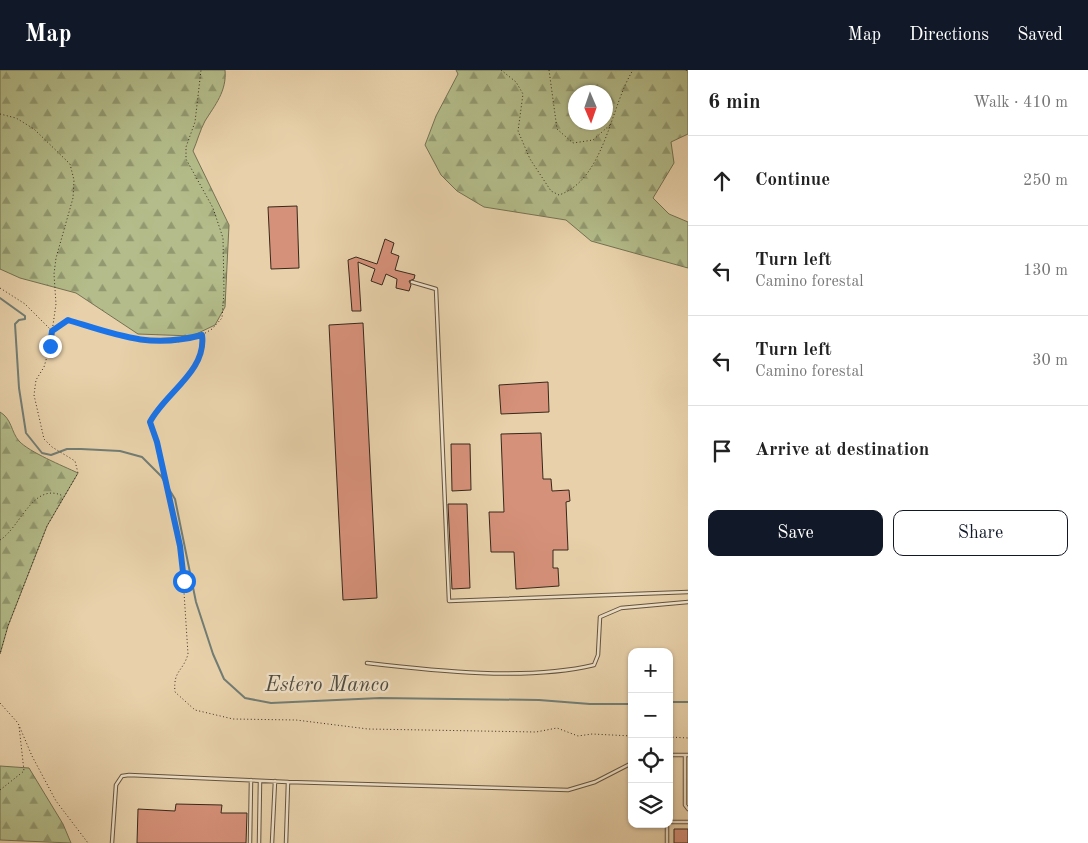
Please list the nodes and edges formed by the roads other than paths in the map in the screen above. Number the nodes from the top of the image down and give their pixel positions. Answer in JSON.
{"nodes":[{"id":1,"x":412,"y":282,"type":"dead end"},
{"id":2,"x":688,"y":592,"type":"edge"},
{"id":3,"x":688,"y":602,"type":"edge"},
{"id":4,"x":367,"y":663,"type":"dead end"},
{"id":5,"x":673,"y":755,"type":"edge"},
{"id":6,"x":687,"y":755,"type":"edge"},
{"id":7,"x":628,"y":765,"type":"edge"},
{"id":8,"x":251,"y":780,"type":"junction"},
{"id":9,"x":260,"y":781,"type":"junction"},
{"id":10,"x":275,"y":781,"type":"junction"},
{"id":11,"x":288,"y":782,"type":"junction"},
{"id":12,"x":688,"y":809,"type":"edge"},
{"id":13,"x":688,"y":822,"type":"edge"},
{"id":14,"x":673,"y":823,"type":"edge"},
{"id":15,"x":668,"y":828,"type":"edge"},
{"id":16,"x":112,"y":843,"type":"edge"},
{"id":17,"x":250,"y":843,"type":"edge"},
{"id":18,"x":259,"y":843,"type":"edge"},
{"id":19,"x":272,"y":843,"type":"edge"},
{"id":20,"x":286,"y":843,"type":"edge"},
{"id":21,"x":667,"y":843,"type":"edge"}],
"edges":[{"from":1,"to":2,"type":"lane"},
{"from":3,"to":4,"type":"lane"},
{"from":5,"to":6,"type":"lane"},
{"from":6,"to":12,"type":"lane"},
{"from":7,"to":11,"type":"lane"},
{"from":8,"to":9,"type":"lane"},
{"from":8,"to":16,"type":"lane"},
{"from":8,"to":17,"type":"lane"},
{"from":9,"to":10,"type":"lane"},
{"from":9,"to":18,"type":"lane"},
{"from":10,"to":11,"type":"lane"},
{"from":10,"to":19,"type":"lane"},
{"from":11,"to":20,"type":"lane"},
{"from":13,"to":14,"type":"lane"},
{"from":15,"to":21,"type":"lane"}]}
